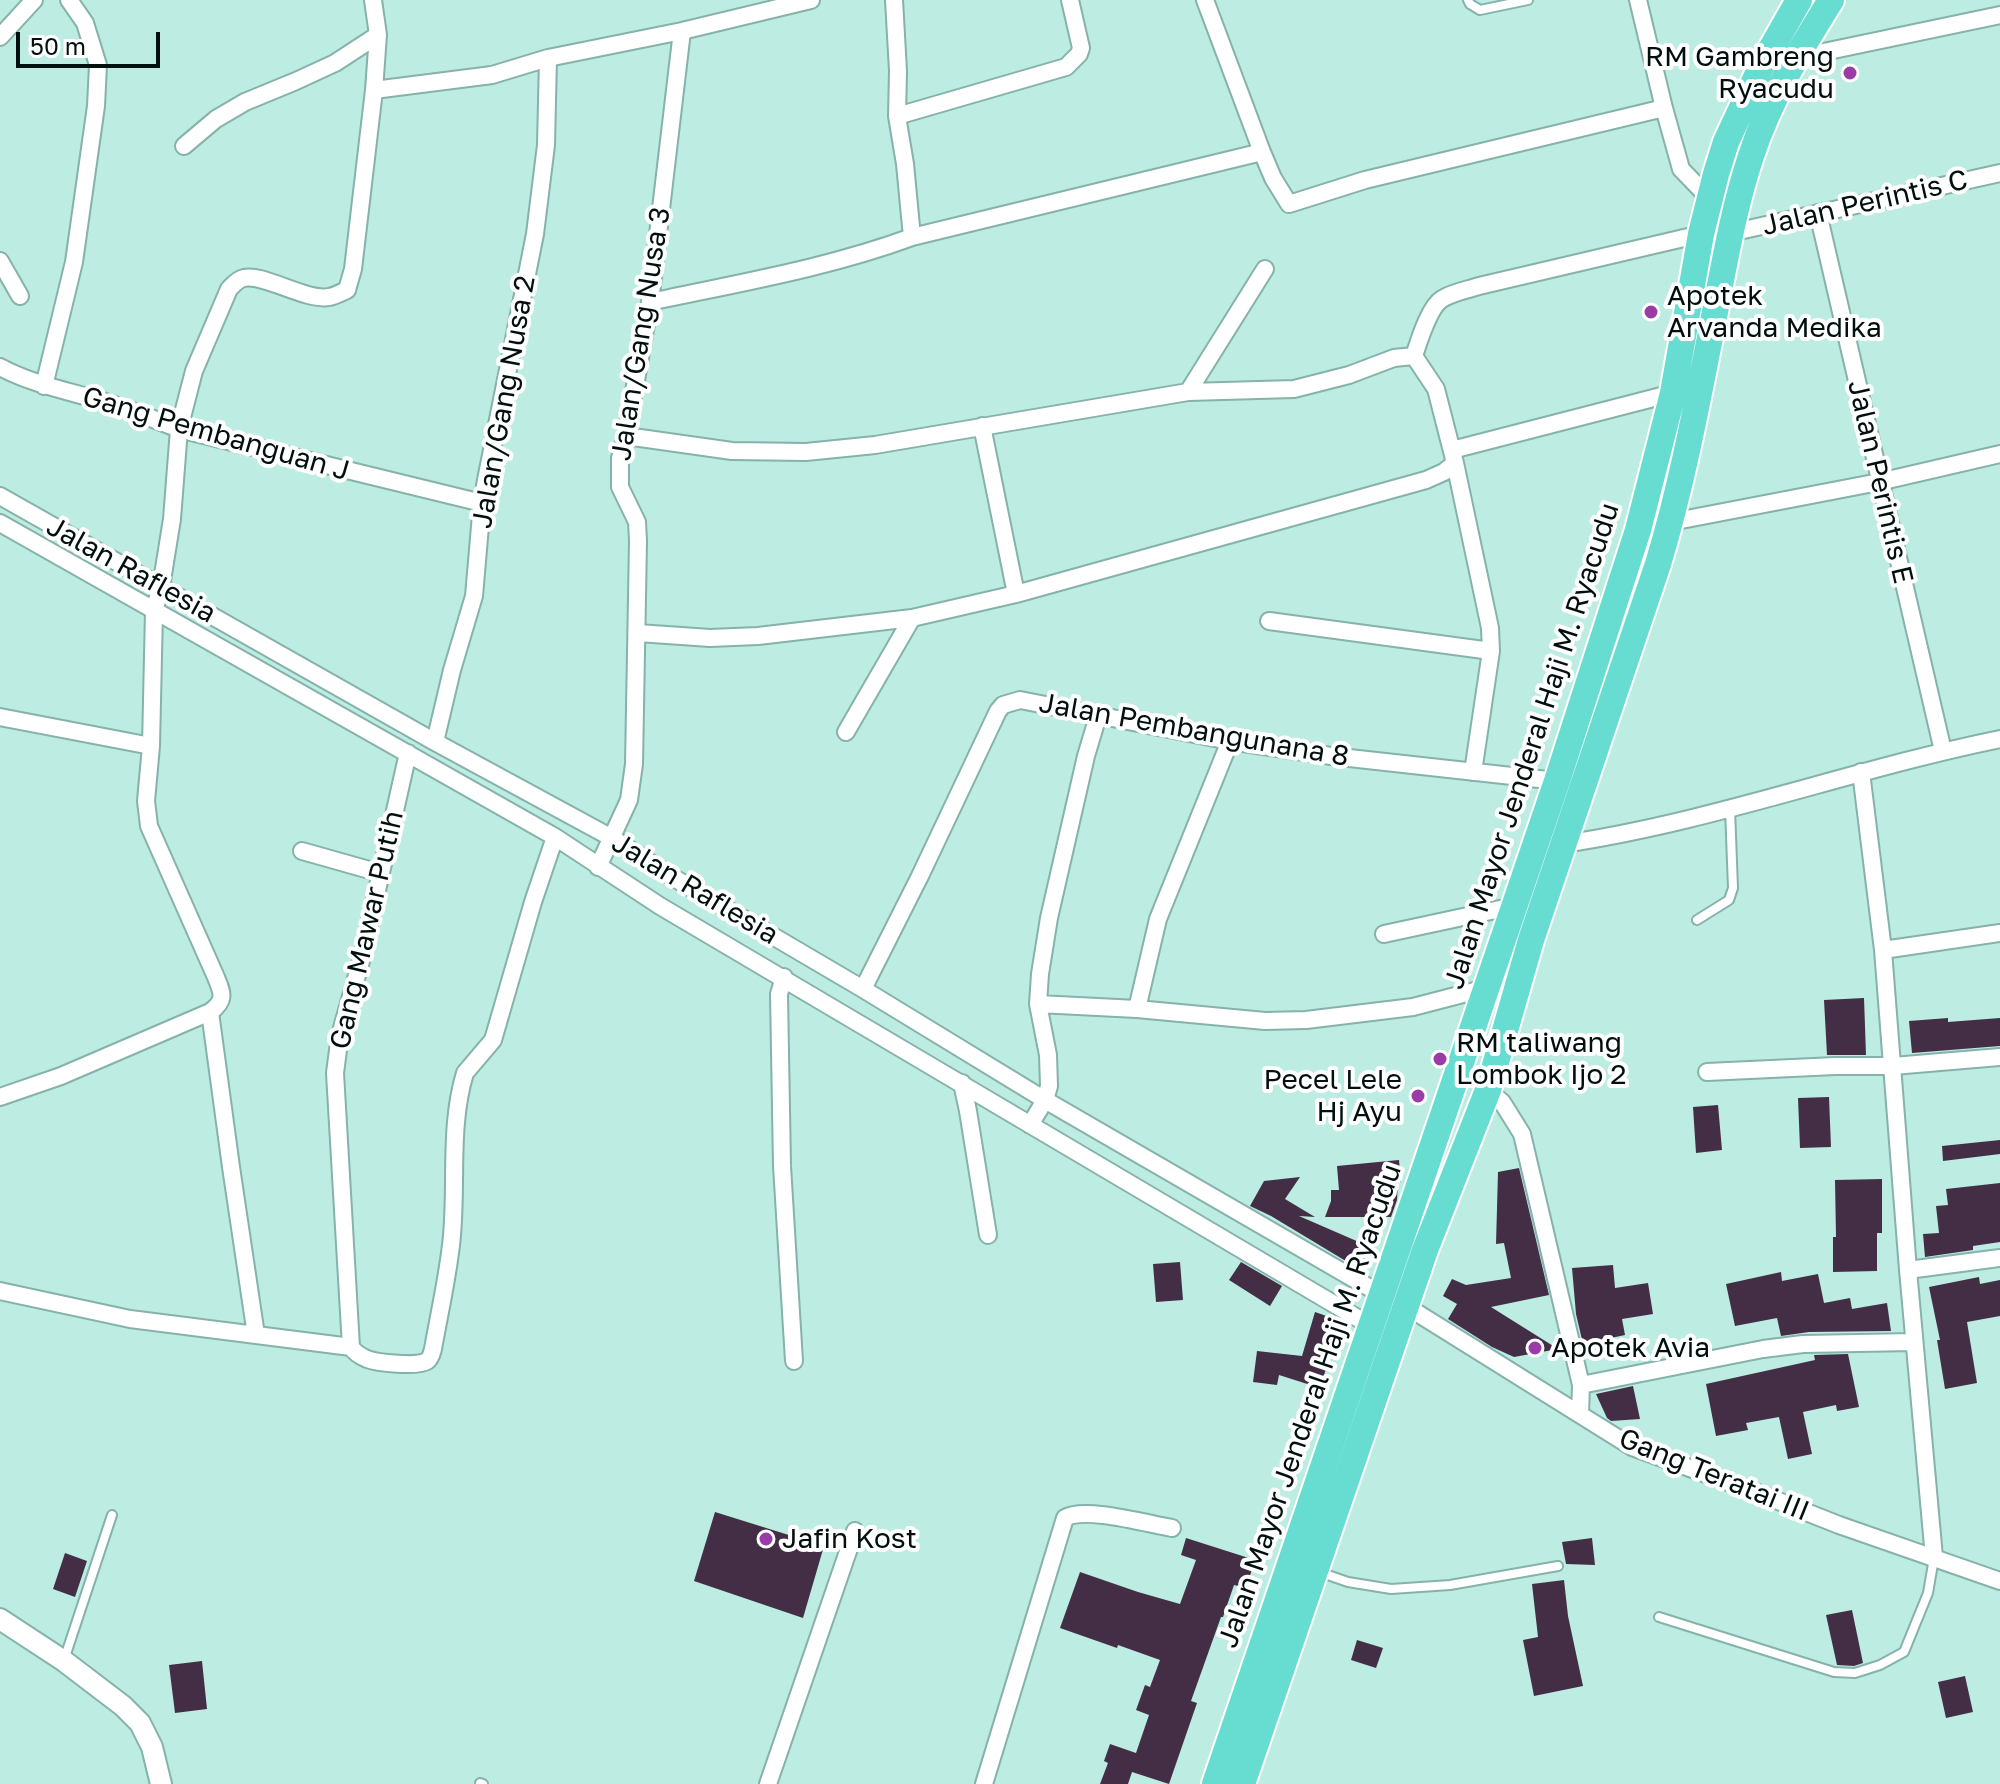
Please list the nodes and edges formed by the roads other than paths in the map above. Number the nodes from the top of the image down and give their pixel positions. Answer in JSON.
{"nodes":[{"id":1,"x":34,"y":0,"type":"edge"},
{"id":2,"x":69,"y":0,"type":"edge"},
{"id":3,"x":373,"y":0,"type":"edge"},
{"id":4,"x":811,"y":0,"type":"edge"},
{"id":5,"x":894,"y":0,"type":"edge"},
{"id":6,"x":1070,"y":0,"type":"edge"},
{"id":7,"x":1205,"y":0,"type":"edge"},
{"id":8,"x":1468,"y":0,"type":"edge"},
{"id":9,"x":1528,"y":0,"type":"edge"},
{"id":10,"x":1638,"y":0,"type":"edge"},
{"id":11,"x":1831,"y":0,"type":"edge"},
{"id":12,"x":768,"y":5,"type":"edge"},
{"id":13,"x":1791,"y":5,"type":"edge"},
{"id":14,"x":2000,"y":15,"type":"edge"},
{"id":15,"x":682,"y":31,"type":"junction"},
{"id":16,"x":378,"y":35,"type":"junction"},
{"id":17,"x":0,"y":37,"type":"edge"},
{"id":18,"x":548,"y":58,"type":"junction"},
{"id":19,"x":1795,"y":58,"type":"junction"},
{"id":20,"x":374,"y":90,"type":"junction"},
{"id":21,"x":1664,"y":108,"type":"junction"},
{"id":22,"x":897,"y":116,"type":"junction"},
{"id":23,"x":184,"y":146,"type":"dead end"},
{"id":24,"x":1262,"y":152,"type":"junction"},
{"id":25,"x":2000,"y":173,"type":"edge"},
{"id":26,"x":1709,"y":198,"type":"junction"},
{"id":27,"x":1818,"y":213,"type":"junction"},
{"id":28,"x":1730,"y":233,"type":"junction"},
{"id":29,"x":1701,"y":234,"type":"junction"},
{"id":30,"x":912,"y":237,"type":"junction"},
{"id":31,"x":0,"y":261,"type":"edge"},
{"id":32,"x":1265,"y":269,"type":"dead end"},
{"id":33,"x":20,"y":296,"type":"dead end"},
{"id":34,"x":650,"y":302,"type":"junction"},
{"id":35,"x":1414,"y":356,"type":"junction"},
{"id":36,"x":0,"y":367,"type":"edge"},
{"id":37,"x":44,"y":386,"type":"junction"},
{"id":38,"x":1188,"y":392,"type":"junction"},
{"id":39,"x":1673,"y":393,"type":"junction"},
{"id":40,"x":982,"y":426,"type":"junction"},
{"id":41,"x":179,"y":429,"type":"junction"},
{"id":42,"x":626,"y":436,"type":"junction"},
{"id":43,"x":2000,"y":454,"type":"edge"},
{"id":44,"x":1453,"y":457,"type":"junction"},
{"id":45,"x":1879,"y":482,"type":"junction"},
{"id":46,"x":0,"y":496,"type":"edge"},
{"id":47,"x":482,"y":503,"type":"junction"},
{"id":48,"x":1671,"y":522,"type":"junction"},
{"id":49,"x":0,"y":523,"type":"edge"},
{"id":50,"x":1016,"y":594,"type":"junction"},
{"id":51,"x":158,"y":599,"type":"junction"},
{"id":52,"x":912,"y":618,"type":"junction"},
{"id":53,"x":1269,"y":621,"type":"dead end"},
{"id":54,"x":638,"y":633,"type":"junction"},
{"id":55,"x":1491,"y":651,"type":"junction"},
{"id":56,"x":1098,"y":716,"type":"junction"},
{"id":57,"x":0,"y":717,"type":"edge"},
{"id":58,"x":846,"y":732,"type":"dead end"},
{"id":59,"x":2000,"y":739,"type":"edge"},
{"id":60,"x":1230,"y":741,"type":"junction"},
{"id":61,"x":435,"y":742,"type":"junction"},
{"id":62,"x":151,"y":746,"type":"junction"},
{"id":63,"x":1943,"y":751,"type":"junction"},
{"id":64,"x":408,"y":753,"type":"junction"},
{"id":65,"x":466,"y":772,"type":"junction"},
{"id":66,"x":1473,"y":772,"type":"junction"},
{"id":67,"x":1861,"y":772,"type":"junction"},
{"id":68,"x":1557,"y":781,"type":"junction"},
{"id":69,"x":1730,"y":808,"type":"junction"},
{"id":70,"x":555,"y":837,"type":"junction"},
{"id":71,"x":611,"y":841,"type":"junction"},
{"id":72,"x":302,"y":851,"type":"dead end"},
{"id":73,"x":1561,"y":851,"type":"junction"},
{"id":74,"x":598,"y":865,"type":"junction"},
{"id":75,"x":380,"y":873,"type":"junction"},
{"id":76,"x":1514,"y":906,"type":"junction"},
{"id":77,"x":1697,"y":920,"type":"dead end"},
{"id":78,"x":2000,"y":933,"type":"edge"},
{"id":79,"x":1384,"y":934,"type":"dead end"},
{"id":80,"x":1531,"y":940,"type":"junction"},
{"id":81,"x":1883,"y":950,"type":"junction"},
{"id":82,"x":784,"y":977,"type":"junction"},
{"id":83,"x":1488,"y":983,"type":"junction"},
{"id":84,"x":863,"y":989,"type":"junction"},
{"id":85,"x":1038,"y":1004,"type":"junction"},
{"id":86,"x":1137,"y":1009,"type":"junction"},
{"id":87,"x":210,"y":1012,"type":"junction"},
{"id":88,"x":2000,"y":1057,"type":"edge"},
{"id":89,"x":1893,"y":1066,"type":"junction"},
{"id":90,"x":1707,"y":1072,"type":"dead end"},
{"id":91,"x":962,"y":1083,"type":"junction"},
{"id":92,"x":1488,"y":1090,"type":"junction"},
{"id":93,"x":0,"y":1097,"type":"edge"},
{"id":94,"x":1044,"y":1102,"type":"junction"},
{"id":95,"x":1031,"y":1123,"type":"junction"},
{"id":96,"x":988,"y":1235,"type":"dead end"},
{"id":97,"x":2000,"y":1258,"type":"edge"},
{"id":98,"x":1908,"y":1270,"type":"junction"},
{"id":99,"x":0,"y":1291,"type":"edge"},
{"id":100,"x":1387,"y":1313,"type":"junction"},
{"id":101,"x":256,"y":1335,"type":"junction"},
{"id":102,"x":1914,"y":1342,"type":"junction"},
{"id":103,"x":351,"y":1347,"type":"junction"},
{"id":104,"x":794,"y":1361,"type":"dead end"},
{"id":105,"x":1581,"y":1385,"type":"junction"},
{"id":106,"x":1580,"y":1414,"type":"junction"},
{"id":107,"x":112,"y":1515,"type":"dead end"},
{"id":108,"x":1172,"y":1528,"type":"dead end"},
{"id":109,"x":855,"y":1531,"type":"dead end"},
{"id":110,"x":1934,"y":1563,"type":"junction"},
{"id":111,"x":1558,"y":1566,"type":"dead end"},
{"id":112,"x":1314,"y":1570,"type":"junction"},
{"id":113,"x":2000,"y":1581,"type":"edge"},
{"id":114,"x":1659,"y":1617,"type":"dead end"},
{"id":115,"x":0,"y":1619,"type":"edge"},
{"id":116,"x":64,"y":1661,"type":"junction"},
{"id":117,"x":161,"y":1784,"type":"edge"},
{"id":118,"x":768,"y":1784,"type":"edge"},
{"id":119,"x":984,"y":1784,"type":"edge"},
{"id":120,"x":1215,"y":1784,"type":"edge"},
{"id":121,"x":1242,"y":1784,"type":"edge"}],
"edges":[{"from":1,"to":17,"type":"street"},
{"from":2,"to":37,"type":"street"},
{"from":3,"to":16,"type":"street"},
{"from":4,"to":12,"type":"street"},
{"from":5,"to":22,"type":"street"},
{"from":6,"to":22,"type":"street"},
{"from":7,"to":24,"type":"street"},
{"from":8,"to":9,"type":"lane"},
{"from":10,"to":21,"type":"street"},
{"from":11,"to":19,"type":"main road","name":"Jalan Mayor Jenderal Haji M. Ryacudu"},
{"from":12,"to":15,"type":"street"},
{"from":13,"to":26,"type":"main road","name":"Jalan Mayor Jenderal Haji M. Ryacudu"},
{"from":14,"to":19,"type":"street"},
{"from":15,"to":18,"type":"street"},
{"from":15,"to":34,"type":"street","name":"Jalan/Gang Nusa 3"},
{"from":16,"to":20,"type":"street"},
{"from":16,"to":23,"type":"street"},
{"from":18,"to":20,"type":"street"},
{"from":18,"to":47,"type":"street","name":"Jalan/Gang Nusa 2"},
{"from":19,"to":28,"type":"main road","name":"Jalan Mayor Jenderal Haji M. Ryacudu"},
{"from":20,"to":41,"type":"street"},
{"from":21,"to":24,"type":"street"},
{"from":21,"to":26,"type":"street"},
{"from":22,"to":30,"type":"street"},
{"from":24,"to":30,"type":"street"},
{"from":25,"to":27,"type":"street","name":"Jalan Perintis C"},
{"from":26,"to":29,"type":"main road","name":"Jalan Mayor Jenderal Haji M. Ryacudu"},
{"from":27,"to":28,"type":"street","name":"Jalan Perintis C"},
{"from":27,"to":45,"type":"street","name":"Jalan Perintis E"},
{"from":28,"to":48,"type":"main road","name":"Jalan Mayor Jenderal Haji M. Ryacudu"},
{"from":29,"to":35,"type":"street"},
{"from":29,"to":39,"type":"main road","name":"Jalan Mayor Jenderal Haji M. Ryacudu"},
{"from":30,"to":34,"type":"street"},
{"from":31,"to":33,"type":"street"},
{"from":32,"to":38,"type":"street"},
{"from":34,"to":42,"type":"street","name":"Jalan/Gang Nusa 3"},
{"from":35,"to":38,"type":"street"},
{"from":35,"to":44,"type":"street"},
{"from":36,"to":37,"type":"street","name":"Gang Pembanguan J"},
{"from":37,"to":41,"type":"street","name":"Gang Pembanguan J"},
{"from":38,"to":40,"type":"street"},
{"from":39,"to":44,"type":"street"},
{"from":39,"to":68,"type":"main road","name":"Jalan Mayor Jenderal Haji M. Ryacudu"},
{"from":40,"to":42,"type":"street"},
{"from":40,"to":50,"type":"street"},
{"from":41,"to":47,"type":"street","name":"Gang Pembanguan J"},
{"from":41,"to":51,"type":"street"},
{"from":42,"to":54,"type":"street","name":"Jalan/Gang Nusa 3"},
{"from":43,"to":45,"type":"street"},
{"from":44,"to":50,"type":"street"},
{"from":44,"to":55,"type":"street"},
{"from":45,"to":48,"type":"street"},
{"from":45,"to":63,"type":"street","name":"Jalan Perintis E"},
{"from":46,"to":51,"type":"street","name":"Jalan Raflesia"},
{"from":47,"to":61,"type":"street","name":"Jalan/Gang Nusa 2"},
{"from":48,"to":73,"type":"main road","name":"Jalan Mayor Jenderal Haji M. Ryacudu"},
{"from":49,"to":51,"type":"street","name":"Jalan Raflesia"},
{"from":50,"to":52,"type":"street"},
{"from":51,"to":61,"type":"street","name":"Jalan Raflesia"},
{"from":51,"to":62,"type":"street"},
{"from":51,"to":64,"type":"street","name":"Jalan Raflesia"},
{"from":52,"to":54,"type":"street"},
{"from":52,"to":58,"type":"street"},
{"from":53,"to":55,"type":"street"},
{"from":54,"to":71,"type":"street","name":"Jalan/Gang Nusa 3"},
{"from":55,"to":66,"type":"street"},
{"from":56,"to":60,"type":"street","name":"Jalan Pembangunana 8"},
{"from":56,"to":84,"type":"street","name":"Jalan Pembangunana 8"},
{"from":56,"to":85,"type":"street"},
{"from":57,"to":62,"type":"street"},
{"from":59,"to":63,"type":"street"},
{"from":60,"to":66,"type":"street","name":"Jalan Pembangunana 8"},
{"from":60,"to":86,"type":"street"},
{"from":61,"to":65,"type":"street","name":"Jalan Raflesia"},
{"from":62,"to":87,"type":"street"},
{"from":63,"to":67,"type":"street"},
{"from":64,"to":65,"type":"street","name":"Jalan Raflesia"},
{"from":64,"to":75,"type":"street","name":"Gang Mawar Putih"},
{"from":65,"to":70,"type":"street","name":"Jalan Raflesia"},
{"from":65,"to":71,"type":"street","name":"Jalan Raflesia"},
{"from":66,"to":68,"type":"street","name":"Jalan Pembangunana 8"},
{"from":67,"to":69,"type":"street"},
{"from":67,"to":81,"type":"street"},
{"from":68,"to":76,"type":"main road","name":"Jalan Mayor Jenderal Haji M. Ryacudu"},
{"from":69,"to":73,"type":"street"},
{"from":69,"to":77,"type":"lane"},
{"from":70,"to":74,"type":"street","name":"Jalan Raflesia"},
{"from":70,"to":103,"type":"street"},
{"from":71,"to":74,"type":"street","name":"Jalan/Gang Nusa 3"},
{"from":71,"to":84,"type":"street","name":"Jalan Raflesia"},
{"from":72,"to":75,"type":"street"},
{"from":73,"to":76,"type":"main road"},
{"from":73,"to":80,"type":"main road","name":"Jalan Mayor Jenderal Haji M. Ryacudu"},
{"from":74,"to":82,"type":"street","name":"Jalan Raflesia"},
{"from":75,"to":103,"type":"street","name":"Gang Mawar Putih"},
{"from":76,"to":79,"type":"street"},
{"from":76,"to":83,"type":"main road","name":"Jalan Mayor Jenderal Haji M. Ryacudu"},
{"from":78,"to":81,"type":"street"},
{"from":80,"to":83,"type":"main road"},
{"from":80,"to":92,"type":"main road","name":"Jalan Mayor Jenderal Haji M. Ryacudu"},
{"from":81,"to":89,"type":"street"},
{"from":82,"to":91,"type":"street","name":"Jalan Raflesia"},
{"from":82,"to":104,"type":"street"},
{"from":83,"to":86,"type":"street"},
{"from":83,"to":100,"type":"main road","name":"Jalan Mayor Jenderal Haji M. Ryacudu"},
{"from":84,"to":94,"type":"street","name":"Jalan Raflesia"},
{"from":85,"to":86,"type":"street"},
{"from":85,"to":94,"type":"street"},
{"from":87,"to":93,"type":"street"},
{"from":87,"to":101,"type":"street"},
{"from":88,"to":89,"type":"street"},
{"from":89,"to":90,"type":"street"},
{"from":89,"to":98,"type":"street"},
{"from":91,"to":95,"type":"street","name":"Jalan Raflesia"},
{"from":91,"to":96,"type":"street"},
{"from":92,"to":100,"type":"main road","name":"Jalan Mayor Jenderal Haji M. Ryacudu"},
{"from":92,"to":105,"type":"street"},
{"from":94,"to":95,"type":"street"},
{"from":94,"to":100,"type":"street","name":"Jalan Raflesia"},
{"from":95,"to":100,"type":"street","name":"Jalan Raflesia"},
{"from":97,"to":98,"type":"street"},
{"from":98,"to":102,"type":"street"},
{"from":99,"to":101,"type":"street"},
{"from":100,"to":106,"type":"street","name":"Gang Teratai III"},
{"from":100,"to":112,"type":"main road","name":"Jalan Mayor Jenderal Haji M. Ryacudu"},
{"from":100,"to":120,"type":"main road","name":"Jalan Mayor Jenderal Haji M. Ryacudu"},
{"from":101,"to":103,"type":"street"},
{"from":102,"to":105,"type":"street"},
{"from":102,"to":110,"type":"street"},
{"from":105,"to":106,"type":"street"},
{"from":106,"to":110,"type":"street","name":"Gang Teratai III"},
{"from":107,"to":116,"type":"lane"},
{"from":108,"to":119,"type":"street"},
{"from":109,"to":118,"type":"street"},
{"from":110,"to":113,"type":"street","name":"Gang Teratai III"},
{"from":110,"to":114,"type":"lane"},
{"from":111,"to":112,"type":"lane"},
{"from":112,"to":121,"type":"main road","name":"Jalan Mayor Jenderal Haji M. Ryacudu"},
{"from":115,"to":116,"type":"street"},
{"from":116,"to":117,"type":"street"}]}
